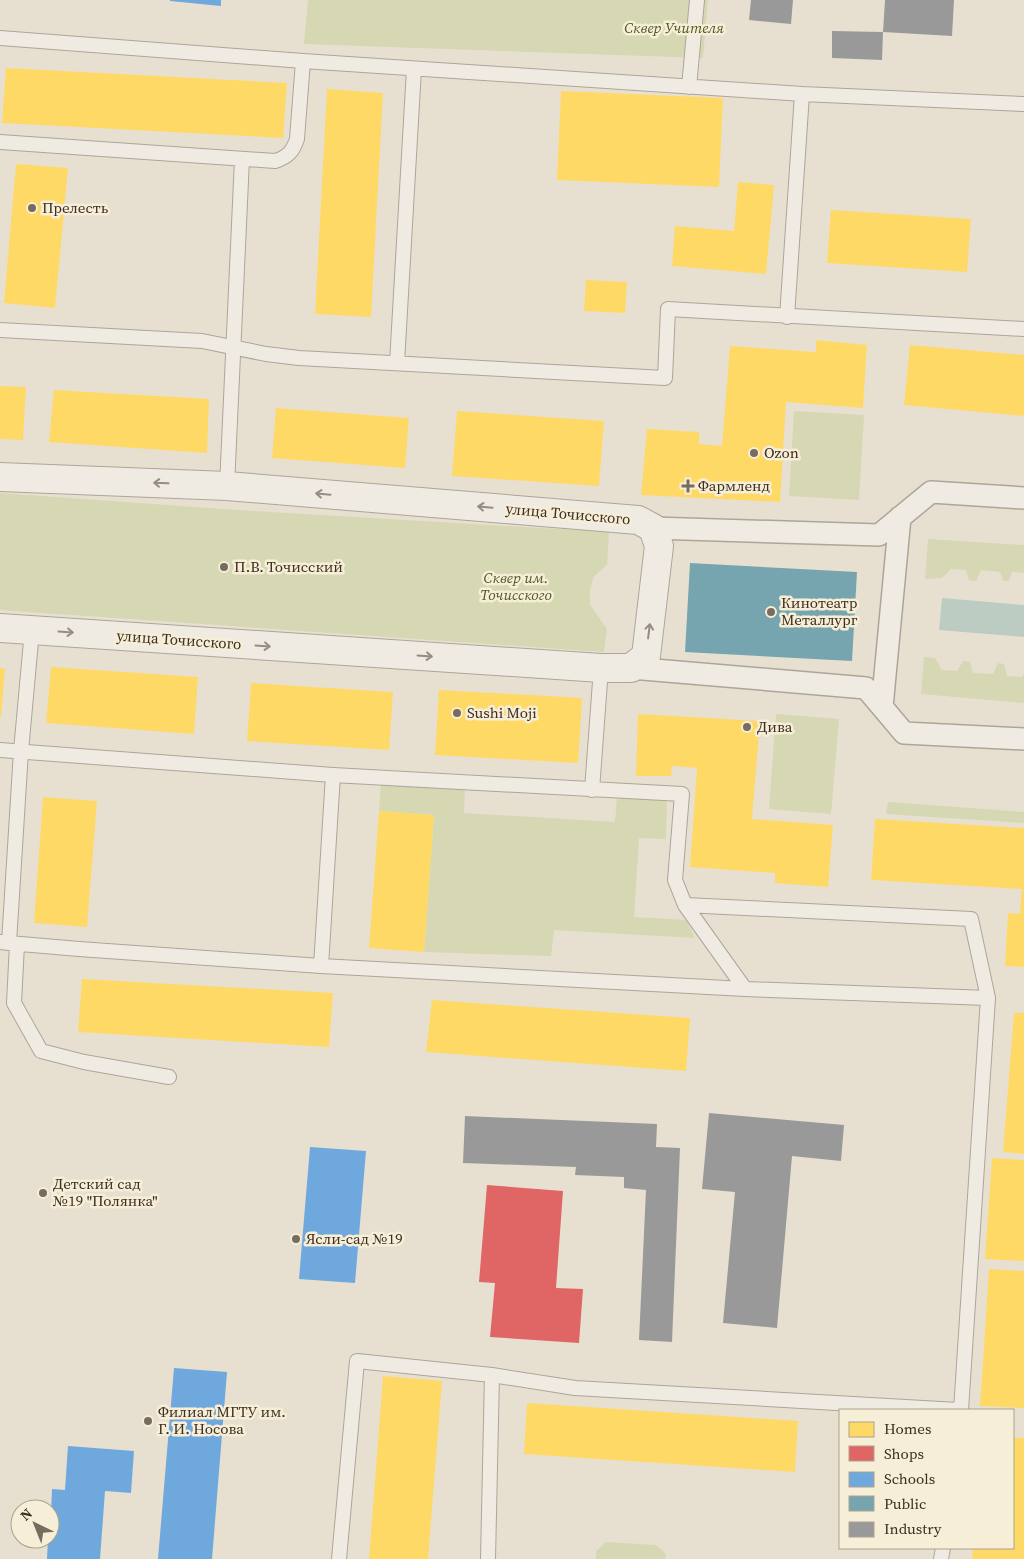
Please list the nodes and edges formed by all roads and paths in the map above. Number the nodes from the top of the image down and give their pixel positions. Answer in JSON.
{"nodes":[{"id":1,"x":697,"y":0,"type":"edge"},
{"id":2,"x":0,"y":38,"type":"edge"},
{"id":3,"x":303,"y":61,"type":"junction"},
{"id":4,"x":414,"y":69,"type":"junction"},
{"id":5,"x":689,"y":87,"type":"junction"},
{"id":6,"x":802,"y":94,"type":"junction"},
{"id":7,"x":1024,"y":104,"type":"edge"},
{"id":8,"x":0,"y":142,"type":"edge"},
{"id":9,"x":242,"y":159,"type":"junction"},
{"id":10,"x":787,"y":317,"type":"junction"},
{"id":11,"x":1024,"y":329,"type":"edge"},
{"id":12,"x":0,"y":330,"type":"edge"},
{"id":13,"x":233,"y":347,"type":"junction"},
{"id":14,"x":397,"y":363,"type":"junction"},
{"id":15,"x":0,"y":477,"type":"edge"},
{"id":16,"x":227,"y":486,"type":"junction"},
{"id":17,"x":1024,"y":498,"type":"edge"},
{"id":18,"x":900,"y":517,"type":"junction"},
{"id":19,"x":653,"y":528,"type":"junction"},
{"id":20,"x":0,"y":628,"type":"edge"},
{"id":21,"x":32,"y":630,"type":"junction"},
{"id":22,"x":601,"y":668,"type":"junction"},
{"id":23,"x":630,"y":668,"type":"junction"},
{"id":24,"x":882,"y":707,"type":"junction"},
{"id":25,"x":1024,"y":739,"type":"edge"},
{"id":26,"x":0,"y":750,"type":"edge"},
{"id":27,"x":21,"y":752,"type":"junction"},
{"id":28,"x":333,"y":775,"type":"junction"},
{"id":29,"x":592,"y":790,"type":"junction"},
{"id":30,"x":685,"y":905,"type":"junction"},
{"id":31,"x":9,"y":943,"type":"edge"},
{"id":32,"x":321,"y":966,"type":"junction"},
{"id":33,"x":745,"y":989,"type":"junction"},
{"id":34,"x":988,"y":998,"type":"junction"},
{"id":35,"x":169,"y":1077,"type":"dead end"},
{"id":36,"x":492,"y":1375,"type":"junction"},
{"id":37,"x":942,"y":1409,"type":"edge"},
{"id":38,"x":959,"y":1409,"type":"edge"},
{"id":39,"x":339,"y":1559,"type":"edge"},
{"id":40,"x":488,"y":1559,"type":"edge"}],
"edges":[{"from":1,"to":5,"type":"lane"},
{"from":2,"to":3,"type":"lane"},
{"from":3,"to":4,"type":"lane"},
{"from":3,"to":9,"type":"lane"},
{"from":4,"to":5,"type":"lane"},
{"from":4,"to":14,"type":"lane"},
{"from":5,"to":6,"type":"lane"},
{"from":6,"to":7,"type":"lane"},
{"from":6,"to":10,"type":"lane"},
{"from":8,"to":9,"type":"lane"},
{"from":9,"to":13,"type":"lane"},
{"from":10,"to":11,"type":"lane"},
{"from":10,"to":14,"type":"lane"},
{"from":12,"to":13,"type":"lane"},
{"from":13,"to":14,"type":"lane"},
{"from":13,"to":16,"type":"lane"},
{"from":16,"to":15,"type":"street","name":"улица Точисского","one_way":true},
{"from":19,"to":16,"type":"street","name":"улица Точисского","one_way":true},
{"from":17,"to":18,"type":"street"},
{"from":18,"to":19,"type":"street"},
{"from":18,"to":24,"type":"street"},
{"from":23,"to":19,"type":"street","one_way":true},
{"from":20,"to":21,"type":"street","name":"улица Точисского"},
{"from":21,"to":22,"type":"street","name":"улица Точисского","one_way":true},
{"from":21,"to":27,"type":"lane"},
{"from":22,"to":23,"type":"street","name":"улица Точисского"},
{"from":22,"to":29,"type":"lane"},
{"from":23,"to":24,"type":"street"},
{"from":24,"to":25,"type":"street"},
{"from":26,"to":27,"type":"lane"},
{"from":27,"to":28,"type":"lane"},
{"from":27,"to":31,"type":"lane"},
{"from":28,"to":29,"type":"lane"},
{"from":28,"to":32,"type":"lane"},
{"from":29,"to":30,"type":"lane"},
{"from":30,"to":33,"type":"lane"},
{"from":30,"to":34,"type":"lane"},
{"from":31,"to":32,"type":"lane"},
{"from":31,"to":35,"type":"lane"},
{"from":32,"to":33,"type":"lane"},
{"from":33,"to":34,"type":"lane"},
{"from":34,"to":38,"type":"lane"},
{"from":36,"to":37,"type":"lane"},
{"from":36,"to":39,"type":"lane"},
{"from":36,"to":40,"type":"lane"}]}
